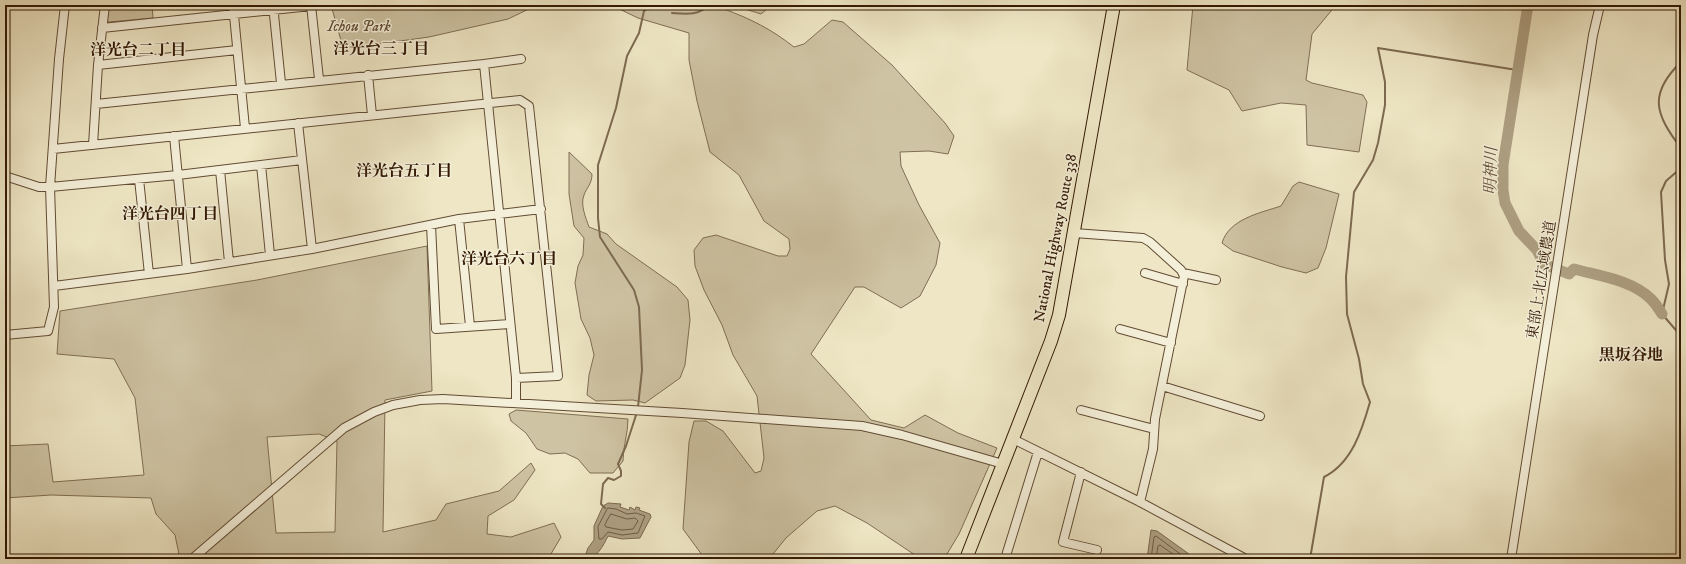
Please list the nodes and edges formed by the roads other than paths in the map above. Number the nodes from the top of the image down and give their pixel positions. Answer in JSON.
{"nodes":[{"id":1,"x":65,"y":5,"type":"edge"},
{"id":2,"x":105,"y":5,"type":"edge"},
{"id":3,"x":311,"y":5,"type":"edge"},
{"id":4,"x":1114,"y":5,"type":"edge"},
{"id":5,"x":1600,"y":5,"type":"edge"},
{"id":6,"x":274,"y":7,"type":"edge"},
{"id":7,"x":233,"y":9,"type":"edge"},
{"id":8,"x":102,"y":28,"type":"junction"},
{"id":9,"x":237,"y":50,"type":"junction"},
{"id":10,"x":521,"y":59,"type":"dead end"},
{"id":11,"x":484,"y":64,"type":"junction"},
{"id":12,"x":98,"y":65,"type":"junction"},
{"id":13,"x":368,"y":74,"type":"junction"},
{"id":14,"x":319,"y":79,"type":"junction"},
{"id":15,"x":281,"y":84,"type":"junction"},
{"id":16,"x":242,"y":88,"type":"junction"},
{"id":17,"x":96,"y":104,"type":"junction"},
{"id":18,"x":488,"y":104,"type":"junction"},
{"id":19,"x":372,"y":115,"type":"junction"},
{"id":20,"x":298,"y":123,"type":"junction"},
{"id":21,"x":245,"y":128,"type":"junction"},
{"id":22,"x":174,"y":136,"type":"junction"},
{"id":23,"x":93,"y":145,"type":"junction"},
{"id":24,"x":53,"y":149,"type":"junction"},
{"id":25,"x":302,"y":160,"type":"junction"},
{"id":26,"x":261,"y":165,"type":"junction"},
{"id":27,"x":220,"y":170,"type":"junction"},
{"id":28,"x":178,"y":175,"type":"junction"},
{"id":29,"x":5,"y":176,"type":"edge"},
{"id":30,"x":139,"y":179,"type":"junction"},
{"id":31,"x":50,"y":187,"type":"junction"},
{"id":32,"x":541,"y":209,"type":"junction"},
{"id":33,"x":500,"y":214,"type":"junction"},
{"id":34,"x":459,"y":219,"type":"junction"},
{"id":35,"x":430,"y":225,"type":"junction"},
{"id":36,"x":1074,"y":233,"type":"junction"},
{"id":37,"x":312,"y":249,"type":"junction"},
{"id":38,"x":270,"y":255,"type":"junction"},
{"id":39,"x":229,"y":262,"type":"junction"},
{"id":40,"x":187,"y":269,"type":"junction"},
{"id":41,"x":1145,"y":273,"type":"dead end"},
{"id":42,"x":1183,"y":273,"type":"junction"},
{"id":43,"x":149,"y":274,"type":"junction"},
{"id":44,"x":1216,"y":280,"type":"dead end"},
{"id":45,"x":1183,"y":284,"type":"junction"},
{"id":46,"x":54,"y":286,"type":"junction"},
{"id":47,"x":510,"y":324,"type":"junction"},
{"id":48,"x":470,"y":326,"type":"junction"},
{"id":49,"x":1120,"y":329,"type":"dead end"},
{"id":50,"x":5,"y":335,"type":"edge"},
{"id":51,"x":1171,"y":342,"type":"junction"},
{"id":52,"x":516,"y":378,"type":"junction"},
{"id":53,"x":1162,"y":386,"type":"junction"},
{"id":54,"x":516,"y":402,"type":"junction"},
{"id":55,"x":1081,"y":410,"type":"dead end"},
{"id":56,"x":1260,"y":416,"type":"dead end"},
{"id":57,"x":1154,"y":429,"type":"junction"},
{"id":58,"x":1013,"y":439,"type":"junction"},
{"id":59,"x":1038,"y":452,"type":"junction"},
{"id":60,"x":1003,"y":464,"type":"junction"},
{"id":61,"x":1081,"y":472,"type":"junction"},
{"id":62,"x":1140,"y":502,"type":"junction"},
{"id":63,"x":1097,"y":550,"type":"dead end"},
{"id":64,"x":192,"y":559,"type":"edge"},
{"id":65,"x":966,"y":559,"type":"edge"},
{"id":66,"x":1005,"y":559,"type":"edge"},
{"id":67,"x":1246,"y":559,"type":"edge"},
{"id":68,"x":1511,"y":559,"type":"edge"}],
"edges":[{"from":1,"to":24,"type":"street"},
{"from":2,"to":8,"type":"street"},
{"from":3,"to":6,"type":"street"},
{"from":3,"to":14,"type":"street"},
{"from":4,"to":36,"type":"highway","name":"National Highway Route 338"},
{"from":5,"to":68,"type":"street","name":"東部上北広域農道"},
{"from":6,"to":7,"type":"street"},
{"from":6,"to":15,"type":"street"},
{"from":7,"to":8,"type":"street"},
{"from":7,"to":9,"type":"street"},
{"from":8,"to":12,"type":"street"},
{"from":9,"to":12,"type":"street"},
{"from":9,"to":16,"type":"street"},
{"from":10,"to":11,"type":"street"},
{"from":11,"to":13,"type":"street"},
{"from":11,"to":18,"type":"street"},
{"from":12,"to":17,"type":"street"},
{"from":13,"to":14,"type":"street"},
{"from":13,"to":19,"type":"street"},
{"from":14,"to":15,"type":"street"},
{"from":15,"to":16,"type":"street"},
{"from":16,"to":17,"type":"street"},
{"from":16,"to":21,"type":"street"},
{"from":17,"to":23,"type":"street"},
{"from":18,"to":19,"type":"street"},
{"from":18,"to":32,"type":"street"},
{"from":18,"to":33,"type":"street"},
{"from":19,"to":20,"type":"street"},
{"from":20,"to":21,"type":"street"},
{"from":20,"to":25,"type":"street"},
{"from":21,"to":22,"type":"street"},
{"from":22,"to":23,"type":"street"},
{"from":22,"to":28,"type":"street"},
{"from":23,"to":24,"type":"street"},
{"from":24,"to":31,"type":"street"},
{"from":25,"to":26,"type":"street"},
{"from":25,"to":37,"type":"street"},
{"from":26,"to":27,"type":"street"},
{"from":26,"to":38,"type":"street"},
{"from":27,"to":28,"type":"street"},
{"from":27,"to":39,"type":"street"},
{"from":28,"to":30,"type":"street"},
{"from":28,"to":40,"type":"street"},
{"from":29,"to":31,"type":"street"},
{"from":30,"to":31,"type":"street"},
{"from":30,"to":43,"type":"street"},
{"from":31,"to":46,"type":"street"},
{"from":32,"to":33,"type":"street"},
{"from":32,"to":52,"type":"street"},
{"from":33,"to":34,"type":"street"},
{"from":33,"to":47,"type":"street"},
{"from":34,"to":35,"type":"street"},
{"from":34,"to":48,"type":"street"},
{"from":35,"to":37,"type":"street"},
{"from":35,"to":48,"type":"street"},
{"from":36,"to":42,"type":"street"},
{"from":36,"to":58,"type":"highway","name":"National Highway Route 338"},
{"from":37,"to":38,"type":"street"},
{"from":38,"to":39,"type":"street"},
{"from":39,"to":40,"type":"street"},
{"from":40,"to":43,"type":"street"},
{"from":41,"to":45,"type":"street"},
{"from":42,"to":44,"type":"street"},
{"from":42,"to":45,"type":"street"},
{"from":43,"to":46,"type":"street"},
{"from":45,"to":51,"type":"street"},
{"from":46,"to":50,"type":"street"},
{"from":47,"to":48,"type":"street"},
{"from":47,"to":52,"type":"street"},
{"from":49,"to":51,"type":"street"},
{"from":51,"to":53,"type":"street"},
{"from":52,"to":54,"type":"street"},
{"from":53,"to":56,"type":"street"},
{"from":53,"to":57,"type":"street"},
{"from":54,"to":60,"type":"street"},
{"from":54,"to":64,"type":"street"},
{"from":55,"to":57,"type":"street"},
{"from":57,"to":62,"type":"street"},
{"from":58,"to":59,"type":"street"},
{"from":58,"to":60,"type":"highway","name":"National Highway Route 338"},
{"from":59,"to":61,"type":"street"},
{"from":59,"to":66,"type":"street"},
{"from":60,"to":65,"type":"highway","name":"National Highway Route 338"},
{"from":61,"to":62,"type":"street"},
{"from":61,"to":63,"type":"street"},
{"from":62,"to":67,"type":"street"}]}
